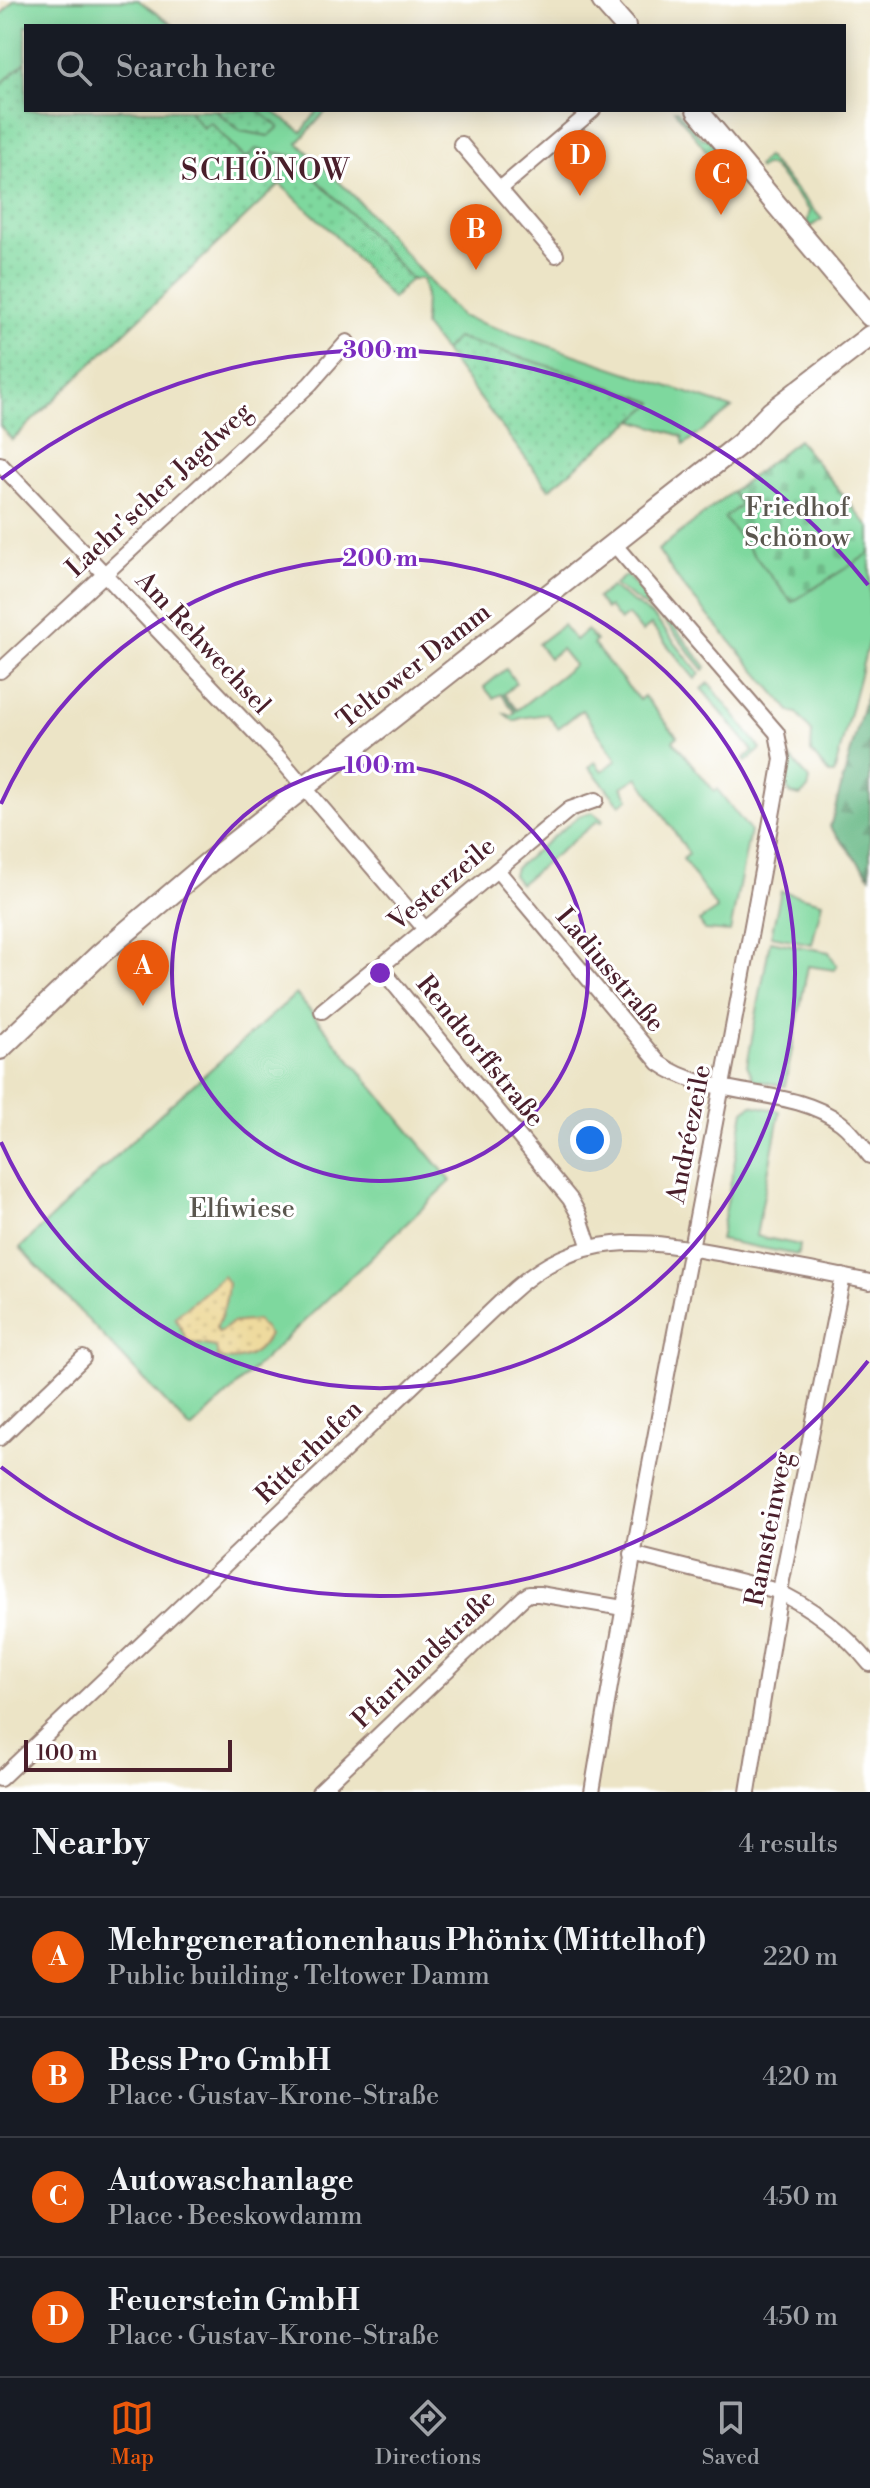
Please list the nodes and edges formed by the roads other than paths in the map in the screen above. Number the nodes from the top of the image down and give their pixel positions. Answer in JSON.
{"nodes":[{"id":1,"x":602,"y":0,"type":"edge"},
{"id":2,"x":623,"y":24,"type":"edge"},
{"id":3,"x":591,"y":112,"type":"edge"},
{"id":4,"x":699,"y":112,"type":"edge"},
{"id":5,"x":461,"y":144,"type":"dead end"},
{"id":6,"x":500,"y":189,"type":"junction"},
{"id":7,"x":556,"y":255,"type":"dead end"},
{"id":8,"x":870,"y":316,"type":"edge"},
{"id":9,"x":870,"y":336,"type":"edge"},
{"id":10,"x":347,"y":342,"type":"dead end"},
{"id":11,"x":0,"y":464,"type":"edge"},
{"id":12,"x":613,"y":543,"type":"junction"},
{"id":13,"x":104,"y":573,"type":"junction"},
{"id":14,"x":0,"y":671,"type":"edge"},
{"id":15,"x":305,"y":786,"type":"junction"},
{"id":16,"x":596,"y":800,"type":"dead end"},
{"id":17,"x":497,"y":870,"type":"junction"},
{"id":18,"x":425,"y":929,"type":"junction"},
{"id":19,"x":380,"y":967,"type":"junction"},
{"id":20,"x":322,"y":1011,"type":"dead end"},
{"id":21,"x":0,"y":1049,"type":"edge"},
{"id":22,"x":723,"y":1086,"type":"junction"},
{"id":23,"x":870,"y":1156,"type":"edge"},
{"id":24,"x":590,"y":1248,"type":"junction"},
{"id":25,"x":690,"y":1248,"type":"junction"},
{"id":26,"x":843,"y":1276,"type":"junction"},
{"id":27,"x":870,"y":1282,"type":"edge"},
{"id":28,"x":83,"y":1358,"type":"dead end"},
{"id":29,"x":0,"y":1438,"type":"edge"},
{"id":30,"x":632,"y":1554,"type":"junction"},
{"id":31,"x":780,"y":1593,"type":"junction"},
{"id":32,"x":623,"y":1608,"type":"junction"},
{"id":33,"x":870,"y":1664,"type":"edge"},
{"id":34,"x":0,"y":1779,"type":"edge"},
{"id":35,"x":319,"y":1792,"type":"edge"},
{"id":36,"x":592,"y":1792,"type":"edge"},
{"id":37,"x":748,"y":1792,"type":"edge"}],
"edges":[{"from":1,"to":2,"type":"main road"},
{"from":3,"to":6,"type":"street"},
{"from":4,"to":8,"type":"main road"},
{"from":5,"to":6,"type":"street"},
{"from":6,"to":7,"type":"street"},
{"from":9,"to":12,"type":"main road","name":"Teltower Damm"},
{"from":10,"to":13,"type":"street","name":"Laehr'scher Jagdweg"},
{"from":11,"to":13,"type":"street","name":"Am Rehwechsel"},
{"from":12,"to":15,"type":"main road","name":"Teltower Damm"},
{"from":12,"to":22,"type":"street","name":"Andréezeile"},
{"from":13,"to":14,"type":"street","name":"Laehr'scher Jagdweg"},
{"from":13,"to":15,"type":"street","name":"Am Rehwechsel"},
{"from":15,"to":18,"type":"street"},
{"from":15,"to":21,"type":"main road","name":"Teltower Damm"},
{"from":16,"to":17,"type":"street","name":"Vesterzeile"},
{"from":17,"to":18,"type":"street","name":"Vesterzeile"},
{"from":17,"to":22,"type":"street","name":"Ladiusstraße"},
{"from":18,"to":19,"type":"street","name":"Vesterzeile"},
{"from":19,"to":20,"type":"street","name":"Vesterzeile"},
{"from":19,"to":24,"type":"street","name":"Rendtorffstraße"},
{"from":22,"to":23,"type":"street","name":"Ladiusstraße"},
{"from":22,"to":25,"type":"street","name":"Andréezeile"},
{"from":24,"to":25,"type":"street","name":"Ritterhufen"},
{"from":24,"to":34,"type":"street","name":"Ritterhufen"},
{"from":25,"to":26,"type":"street","name":"Ritterhufen"},
{"from":25,"to":30,"type":"street","name":"Andréezeile"},
{"from":26,"to":27,"type":"street","name":"Ritterhufen"},
{"from":26,"to":31,"type":"street","name":"Ramsteinweg"},
{"from":28,"to":29,"type":"street"},
{"from":30,"to":31,"type":"street"},
{"from":30,"to":32,"type":"street","name":"Andréezeile"},
{"from":31,"to":33,"type":"street"},
{"from":31,"to":37,"type":"street","name":"Ramsteinweg"},
{"from":32,"to":35,"type":"street","name":"Pfarrlandstraße"},
{"from":32,"to":36,"type":"street","name":"Andréezeile"}]}
